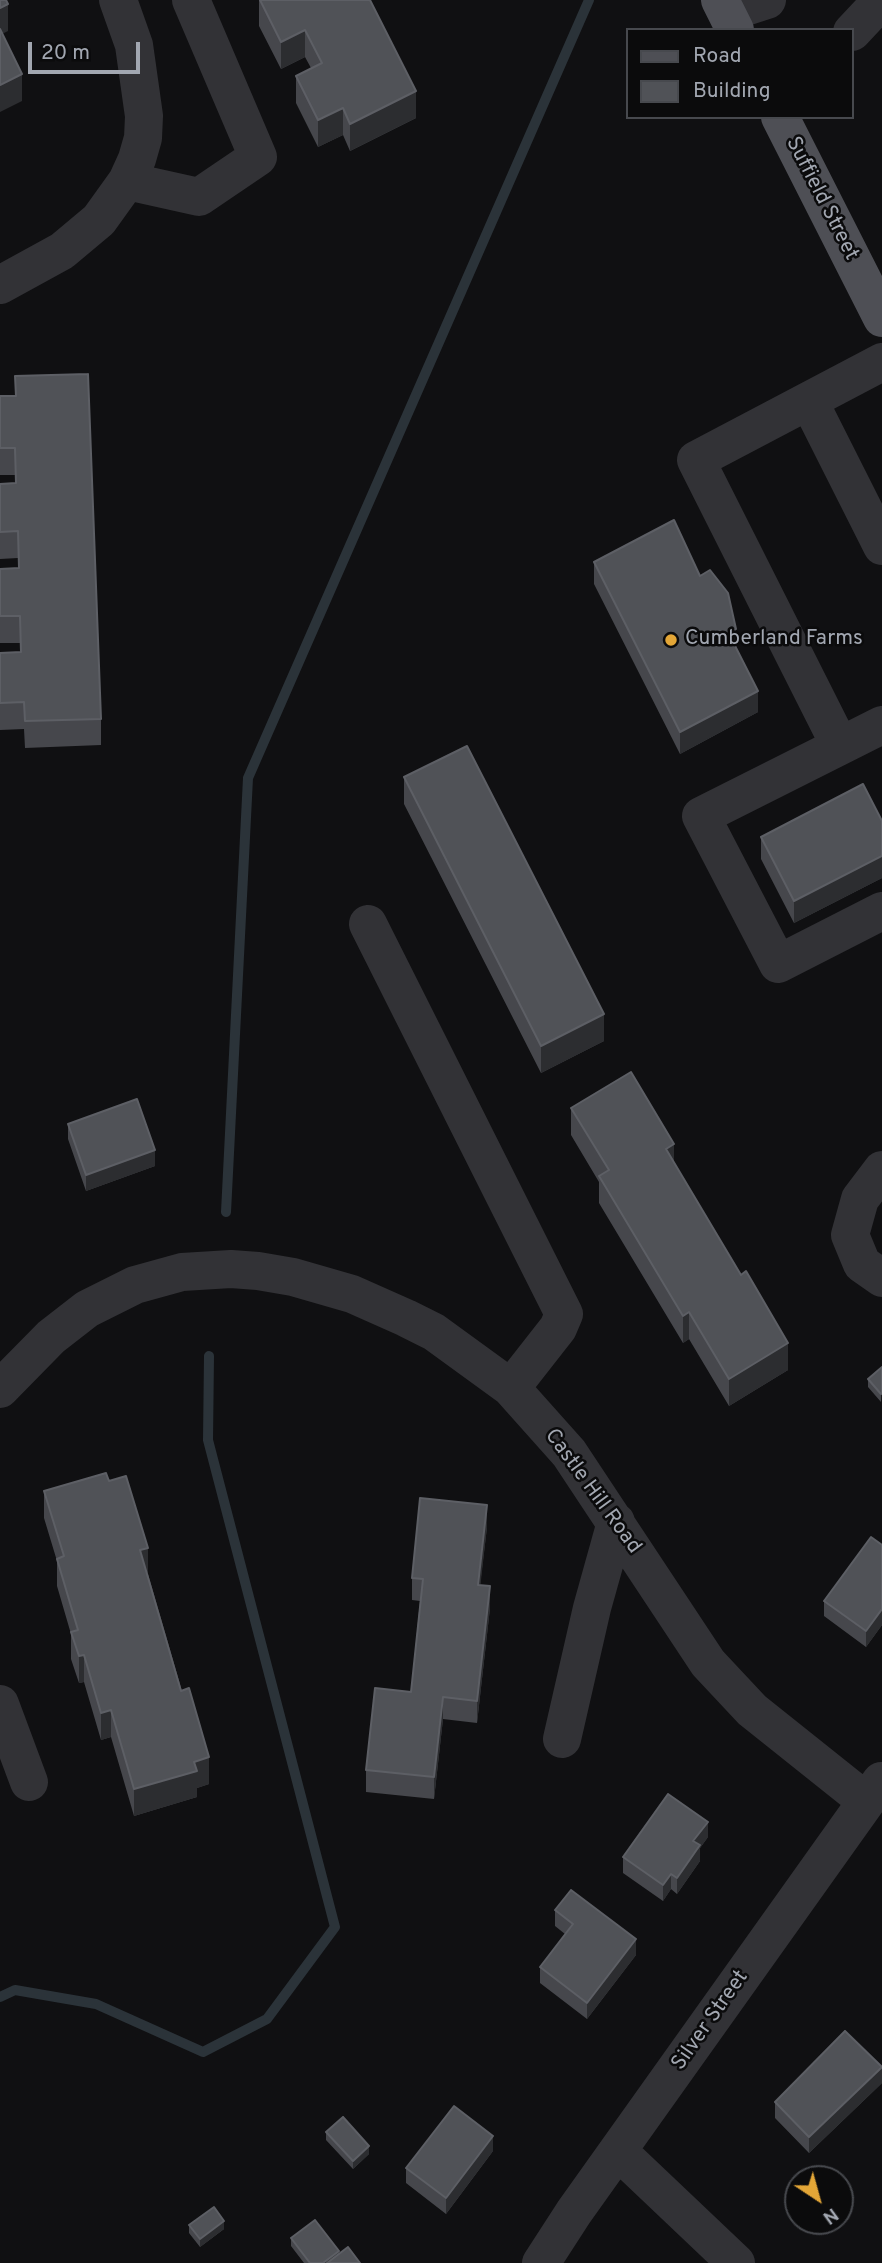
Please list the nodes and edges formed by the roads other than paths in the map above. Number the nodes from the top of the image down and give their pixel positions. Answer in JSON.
{"nodes":[{"id":1,"x":118,"y":0,"type":"edge"},
{"id":2,"x":191,"y":0,"type":"edge"},
{"id":3,"x":767,"y":0,"type":"edge"},
{"id":4,"x":882,"y":0,"type":"edge"},
{"id":5,"x":728,"y":14,"type":"edge"},
{"id":6,"x":854,"y":30,"type":"edge"},
{"id":7,"x":781,"y":119,"type":"edge"},
{"id":8,"x":127,"y":181,"type":"junction"},
{"id":9,"x":0,"y":285,"type":"edge"},
{"id":10,"x":882,"y":318,"type":"edge"},
{"id":11,"x":882,"y":362,"type":"edge"},
{"id":12,"x":809,"y":401,"type":"junction"},
{"id":13,"x":882,"y":546,"type":"edge"},
{"id":14,"x":882,"y":725,"type":"edge"},
{"id":15,"x":840,"y":746,"type":"junction"},
{"id":16,"x":882,"y":911,"type":"edge"},
{"id":17,"x":368,"y":924,"type":"dead end"},
{"id":18,"x":882,"y":1170,"type":"edge"},
{"id":19,"x":882,"y":1278,"type":"edge"},
{"id":20,"x":511,"y":1388,"type":"junction"},
{"id":21,"x":0,"y":1390,"type":"edge"},
{"id":22,"x":616,"y":1522,"type":"junction"},
{"id":23,"x":0,"y":1704,"type":"edge"},
{"id":24,"x":562,"y":1739,"type":"dead end"},
{"id":25,"x":29,"y":1782,"type":"dead end"},
{"id":26,"x":874,"y":1791,"type":"edge"},
{"id":27,"x":618,"y":2151,"type":"junction"},
{"id":28,"x":541,"y":2263,"type":"edge"},
{"id":29,"x":736,"y":2263,"type":"edge"}],
"edges":[{"from":1,"to":8,"type":"street"},
{"from":2,"to":8,"type":"street"},
{"from":3,"to":5,"type":"street"},
{"from":4,"to":6,"type":"street"},
{"from":7,"to":10,"type":"main road","name":"Suffield Street"},
{"from":8,"to":9,"type":"street"},
{"from":11,"to":12,"type":"street"},
{"from":12,"to":13,"type":"street"},
{"from":12,"to":15,"type":"street"},
{"from":14,"to":15,"type":"street"},
{"from":15,"to":16,"type":"street"},
{"from":17,"to":20,"type":"street"},
{"from":18,"to":19,"type":"street"},
{"from":20,"to":21,"type":"street","name":"Castle Hill Road"},
{"from":20,"to":22,"type":"street","name":"Castle Hill Road"},
{"from":22,"to":24,"type":"street"},
{"from":22,"to":26,"type":"street","name":"Castle Hill Road"},
{"from":23,"to":25,"type":"street"},
{"from":26,"to":27,"type":"street","name":"Silver Street"},
{"from":27,"to":28,"type":"street","name":"Silver Street"},
{"from":27,"to":29,"type":"street"}]}
